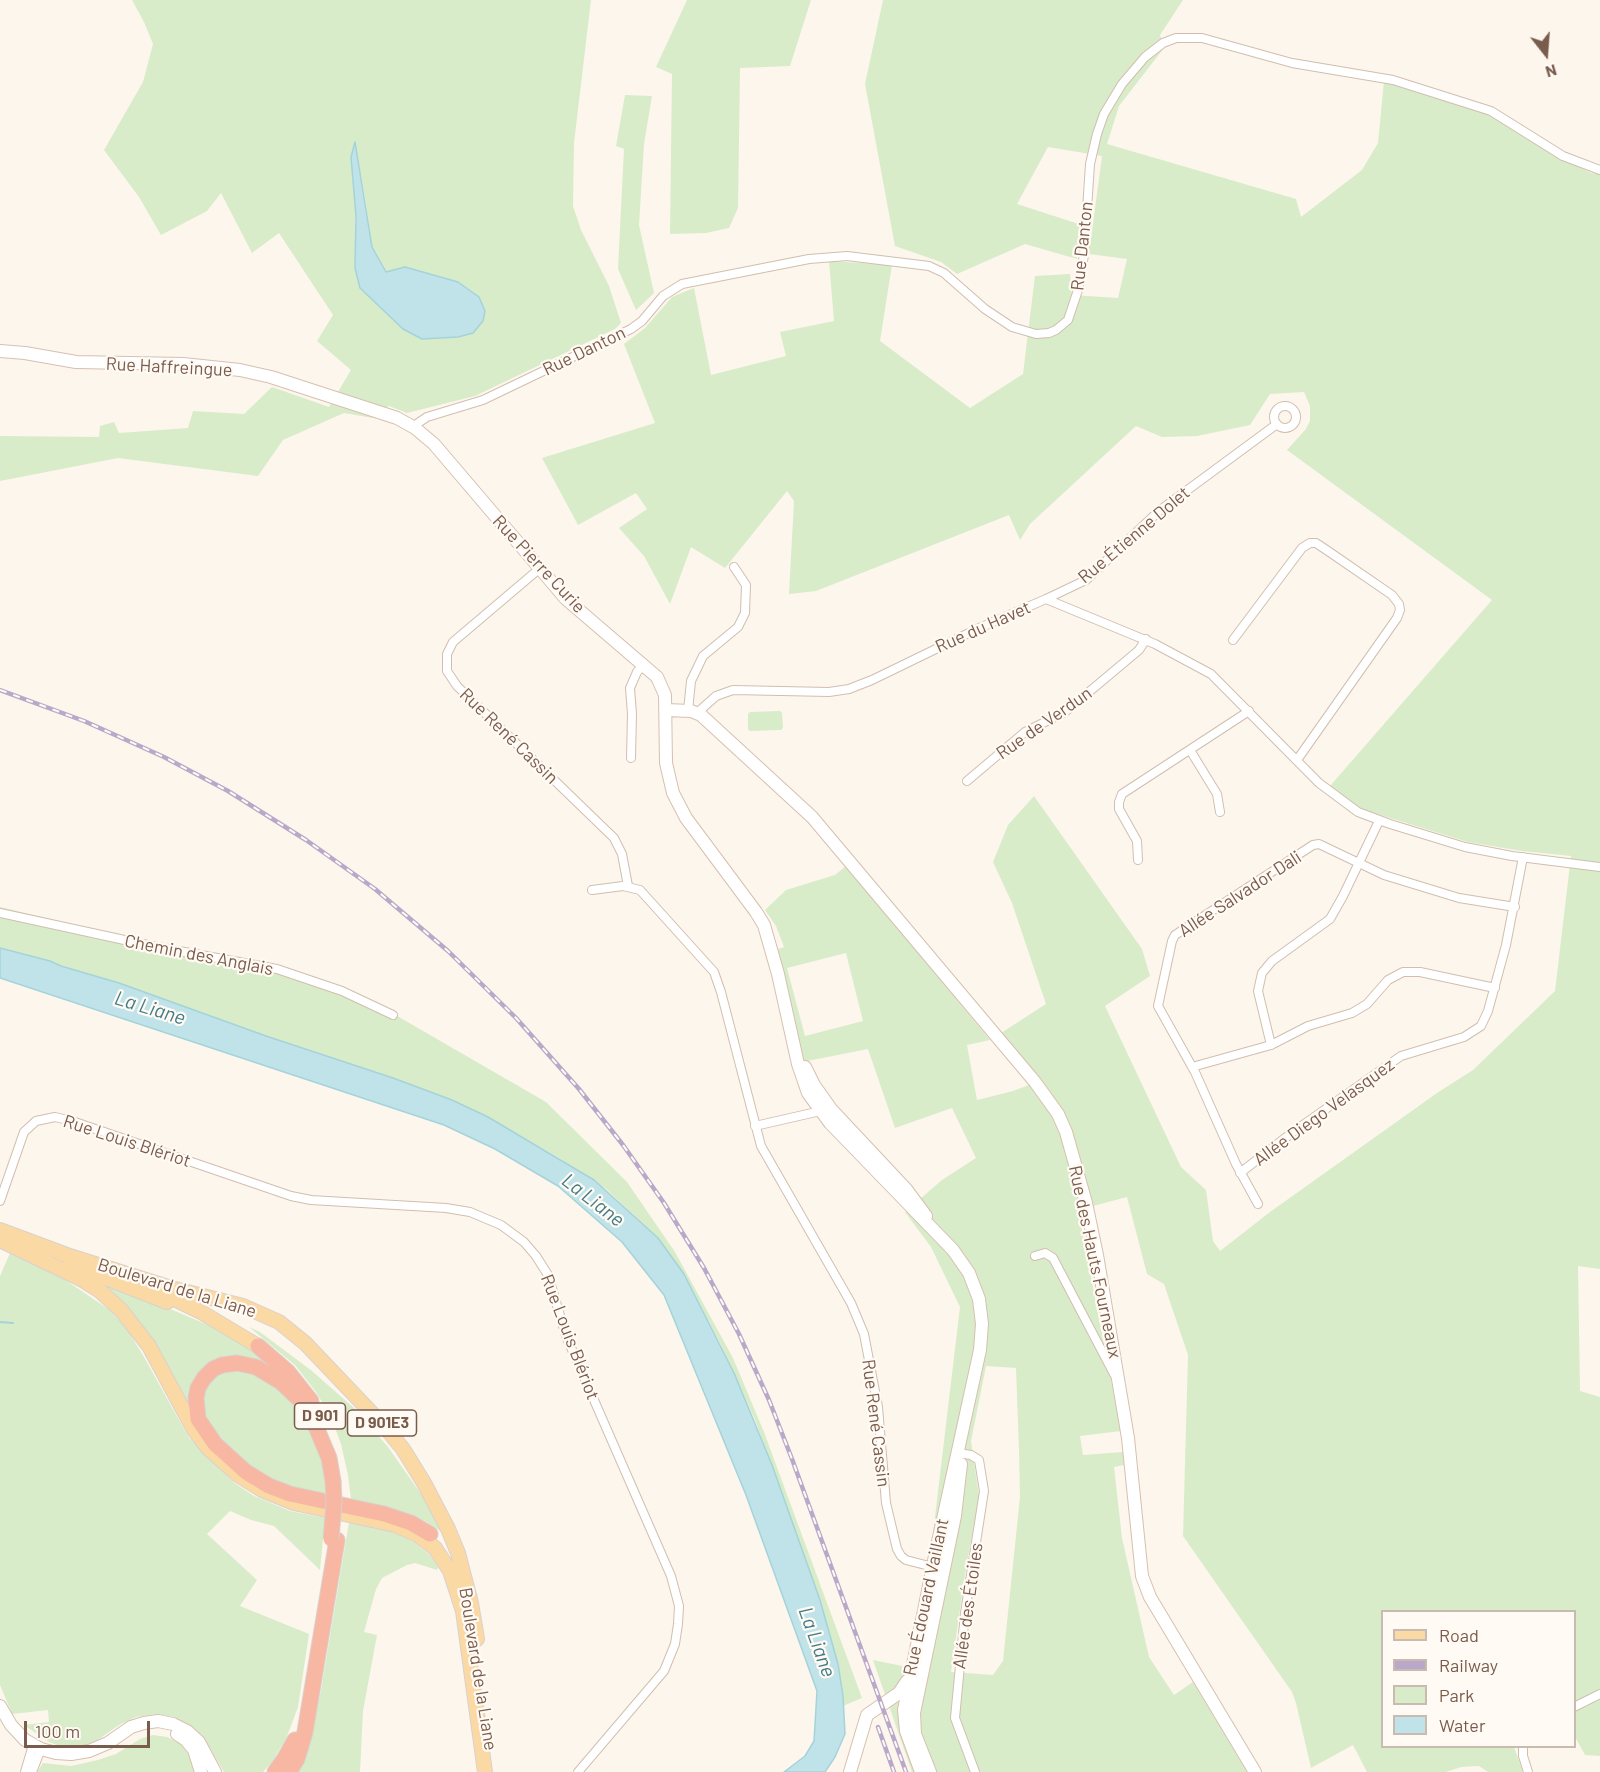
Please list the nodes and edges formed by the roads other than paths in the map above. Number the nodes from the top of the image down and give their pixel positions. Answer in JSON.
{"nodes":[{"id":1,"x":1600,"y":170,"type":"edge"},
{"id":2,"x":0,"y":351,"type":"edge"},
{"id":3,"x":403,"y":421,"type":"joint"},
{"id":4,"x":1277,"y":424,"type":"dead end"},
{"id":5,"x":415,"y":428,"type":"junction"},
{"id":6,"x":734,"y":567,"type":"dead end"},
{"id":7,"x":539,"y":569,"type":"junction"},
{"id":8,"x":1046,"y":599,"type":"junction"},
{"id":9,"x":1146,"y":639,"type":"junction"},
{"id":10,"x":1233,"y":640,"type":"dead end"},
{"id":11,"x":644,"y":664,"type":"junction"},
{"id":12,"x":666,"y":710,"type":"junction"},
{"id":13,"x":1249,"y":711,"type":"junction"},
{"id":14,"x":693,"y":712,"type":"junction"},
{"id":15,"x":1190,"y":750,"type":"junction"},
{"id":16,"x":631,"y":758,"type":"dead end"},
{"id":17,"x":1297,"y":760,"type":"junction"},
{"id":18,"x":967,"y":781,"type":"dead end"},
{"id":19,"x":1220,"y":812,"type":"dead end"},
{"id":20,"x":1379,"y":821,"type":"junction"},
{"id":21,"x":1523,"y":857,"type":"junction"},
{"id":22,"x":1138,"y":860,"type":"dead end"},
{"id":23,"x":1359,"y":864,"type":"junction"},
{"id":24,"x":1600,"y":867,"type":"edge"},
{"id":25,"x":628,"y":886,"type":"junction"},
{"id":26,"x":592,"y":890,"type":"dead end"},
{"id":27,"x":1515,"y":907,"type":"junction"},
{"id":28,"x":0,"y":913,"type":"edge"},
{"id":29,"x":1494,"y":988,"type":"junction"},
{"id":30,"x":393,"y":1015,"type":"dead end"},
{"id":31,"x":1271,"y":1045,"type":"junction"},
{"id":32,"x":1192,"y":1067,"type":"junction"},
{"id":33,"x":826,"y":1110,"type":"junction"},
{"id":34,"x":755,"y":1126,"type":"junction"},
{"id":35,"x":1240,"y":1173,"type":"junction"},
{"id":36,"x":0,"y":1201,"type":"edge"},
{"id":37,"x":1258,"y":1204,"type":"dead end"},
{"id":38,"x":0,"y":1230,"type":"edge"},
{"id":39,"x":0,"y":1239,"type":"edge"},
{"id":40,"x":60,"y":1253,"type":"junction"},
{"id":41,"x":1035,"y":1256,"type":"dead end"},
{"id":42,"x":232,"y":1330,"type":"junction"},
{"id":43,"x":258,"y":1346,"type":"joint"},
{"id":44,"x":1119,"y":1382,"type":"junction"},
{"id":45,"x":960,"y":1454,"type":"junction"},
{"id":46,"x":337,"y":1482,"type":"junction"},
{"id":47,"x":430,"y":1534,"type":"joint"},
{"id":48,"x":938,"y":1569,"type":"junction"},
{"id":49,"x":468,"y":1591,"type":"junction"},
{"id":50,"x":918,"y":1687,"type":"junction"},
{"id":51,"x":1600,"y":1694,"type":"edge"},
{"id":52,"x":898,"y":1703,"type":"junction"},
{"id":53,"x":309,"y":1704,"type":"junction"},
{"id":54,"x":0,"y":1706,"type":"edge"},
{"id":55,"x":1576,"y":1706,"type":"edge"},
{"id":56,"x":0,"y":1720,"type":"edge"},
{"id":57,"x":909,"y":1725,"type":"junction"},
{"id":58,"x":1523,"y":1748,"type":"edge"},
{"id":59,"x":35,"y":1751,"type":"junction"},
{"id":60,"x":25,"y":1772,"type":"edge"},
{"id":61,"x":32,"y":1772,"type":"edge"},
{"id":62,"x":201,"y":1772,"type":"edge"},
{"id":63,"x":215,"y":1772,"type":"edge"},
{"id":64,"x":275,"y":1772,"type":"edge"},
{"id":65,"x":289,"y":1772,"type":"edge"},
{"id":66,"x":485,"y":1772,"type":"edge"},
{"id":67,"x":494,"y":1772,"type":"edge"},
{"id":68,"x":578,"y":1772,"type":"edge"},
{"id":69,"x":850,"y":1772,"type":"edge"},
{"id":70,"x":921,"y":1772,"type":"edge"},
{"id":71,"x":930,"y":1772,"type":"edge"},
{"id":72,"x":975,"y":1772,"type":"edge"},
{"id":73,"x":1255,"y":1772,"type":"edge"},
{"id":74,"x":1528,"y":1772,"type":"edge"}],
"edges":[{"from":1,"to":5,"type":"street","name":"Rue Danton"},
{"from":2,"to":3,"type":"street","name":"Rue Haffreingue"},
{"from":3,"to":5,"type":"street","name":"Rue Pierre Curie"},
{"from":4,"to":8,"type":"street","name":"Rue Étienne Dolet"},
{"from":5,"to":7,"type":"street","name":"Rue Pierre Curie"},
{"from":6,"to":14,"type":"street"},
{"from":7,"to":11,"type":"street","name":"Rue Pierre Curie"},
{"from":7,"to":25,"type":"street","name":"Rue René Cassin"},
{"from":8,"to":9,"type":"street","name":"Rue du Havet"},
{"from":8,"to":14,"type":"street","name":"Rue du Havet"},
{"from":9,"to":13,"type":"street","name":"Rue du Havet"},
{"from":9,"to":18,"type":"street","name":"Rue de Verdun"},
{"from":10,"to":17,"type":"street"},
{"from":11,"to":12,"type":"street","name":"Rue Pierre Curie"},
{"from":11,"to":16,"type":"street"},
{"from":12,"to":14,"type":"street"},
{"from":12,"to":33,"type":"street","name":"Rue Édouard Vaillant"},
{"from":13,"to":15,"type":"street"},
{"from":13,"to":17,"type":"street","name":"Rue du Havet"},
{"from":14,"to":44,"type":"street","name":"Rue des Hauts Fourneaux"},
{"from":15,"to":19,"type":"street"},
{"from":15,"to":22,"type":"street"},
{"from":17,"to":20,"type":"street","name":"Rue du Havet"},
{"from":20,"to":21,"type":"street","name":"Rue du Havet"},
{"from":20,"to":23,"type":"street"},
{"from":21,"to":24,"type":"street","name":"Rue du Havet"},
{"from":21,"to":27,"type":"street","name":"Allée Diego Velasquez"},
{"from":23,"to":27,"type":"street","name":"Allée Salvador Dali"},
{"from":23,"to":31,"type":"street"},
{"from":23,"to":32,"type":"street","name":"Allée Salvador Dali"},
{"from":25,"to":26,"type":"street"},
{"from":25,"to":34,"type":"street","name":"Rue René Cassin"},
{"from":27,"to":29,"type":"street","name":"Allée Diego Velasquez"},
{"from":28,"to":30,"type":"street","name":"Chemin des Anglais"},
{"from":29,"to":31,"type":"street"},
{"from":29,"to":35,"type":"street","name":"Allée Diego Velasquez"},
{"from":31,"to":32,"type":"street"},
{"from":32,"to":35,"type":"street","name":"Allée Salvador Dali"},
{"from":33,"to":34,"type":"street"},
{"from":33,"to":45,"type":"street","name":"Rue Édouard Vaillant"},
{"from":34,"to":48,"type":"street","name":"Rue René Cassin"},
{"from":35,"to":37,"type":"street","name":"Allée Salvador Dali"},
{"from":36,"to":68,"type":"street","name":"Rue Louis Blériot"},
{"from":38,"to":40,"type":"main road","name":"Boulevard de la Liane","number":"D 901"},
{"from":39,"to":42,"type":"main road","name":"Boulevard de la Liane","number":"D 901"},
{"from":39,"to":66,"type":"main road","name":"Boulevard de la Liane"},
{"from":40,"to":42,"type":"main road","name":"Boulevard de la Liane","number":"D 901"},
{"from":40,"to":49,"type":"main road","name":"Boulevard de la Liane","number":"D 901E3"},
{"from":41,"to":44,"type":"street"},
{"from":42,"to":43,"type":"main road","number":"D 901"},
{"from":43,"to":46,"type":"highway","number":"D 901"},
{"from":44,"to":73,"type":"street","name":"Rue des Hauts Fourneaux"},
{"from":45,"to":48,"type":"street","name":"Rue Édouard Vaillant"},
{"from":45,"to":72,"type":"street","name":"Allée des Étoiles"},
{"from":46,"to":47,"type":"highway","number":"D 901E3"},
{"from":46,"to":53,"type":"highway","number":"D 901"},
{"from":47,"to":49,"type":"main road","number":"D 901E3"},
{"from":48,"to":50,"type":"street","name":"Rue Édouard Vaillant"},
{"from":48,"to":52,"type":"street","name":"Rue Édouard Vaillant"},
{"from":49,"to":67,"type":"main road","name":"Boulevard de la Liane","number":"D 901E3"},
{"from":50,"to":52,"type":"street"},
{"from":50,"to":57,"type":"street","name":"Rue Édouard Vaillant"},
{"from":51,"to":55,"type":"street"},
{"from":52,"to":57,"type":"street","name":"Rue Édouard Vaillant"},
{"from":52,"to":57,"type":"street"},
{"from":52,"to":69,"type":"street"},
{"from":53,"to":64,"type":"highway","number":"D 901"},
{"from":53,"to":65,"type":"highway","number":"D 901"},
{"from":54,"to":59,"type":"street"},
{"from":56,"to":59,"type":"street"},
{"from":57,"to":70,"type":"street","name":"Rue Édouard Vaillant"},
{"from":57,"to":71,"type":"street","name":"Rue Édouard Vaillant"},
{"from":58,"to":74,"type":"street"},
{"from":59,"to":60,"type":"street"},
{"from":59,"to":61,"type":"street"},
{"from":59,"to":62,"type":"street"},
{"from":59,"to":63,"type":"street"}]}
